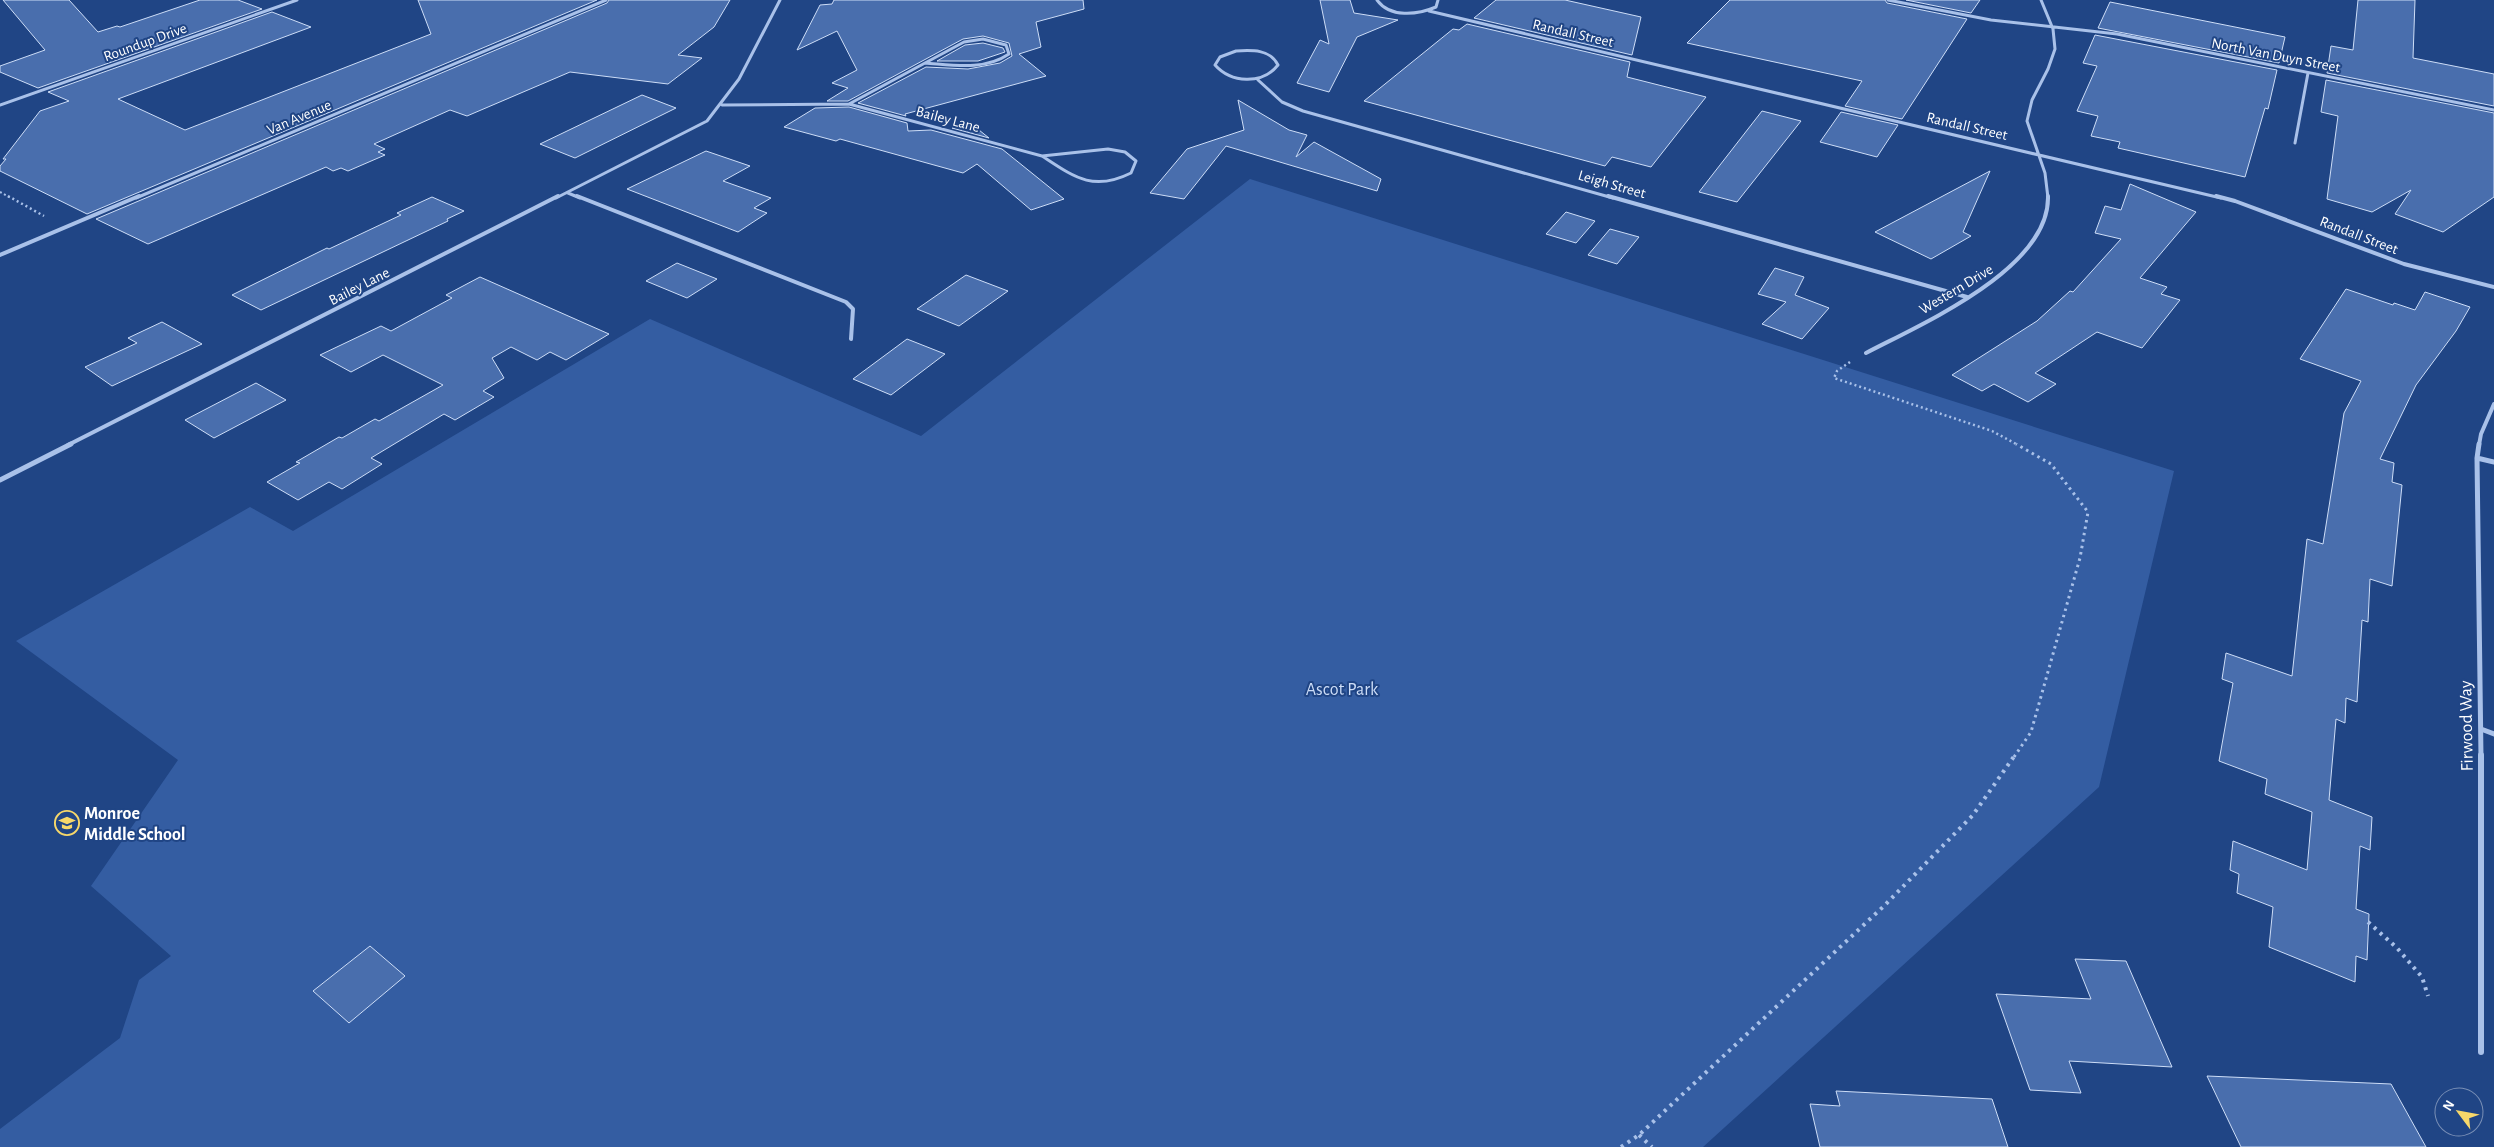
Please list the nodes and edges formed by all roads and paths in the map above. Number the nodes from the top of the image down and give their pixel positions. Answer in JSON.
{"nodes":[{"id":1,"x":297,"y":0,"type":"edge"},
{"id":2,"x":606,"y":0,"type":"edge"},
{"id":3,"x":780,"y":0,"type":"edge"},
{"id":4,"x":1377,"y":0,"type":"edge"},
{"id":5,"x":1438,"y":0,"type":"edge"},
{"id":6,"x":1888,"y":0,"type":"edge"},
{"id":7,"x":2041,"y":0,"type":"edge"},
{"id":8,"x":1429,"y":11,"type":"junction"},
{"id":9,"x":2053,"y":28,"type":"junction"},
{"id":10,"x":925,"y":63,"type":"junction"},
{"id":11,"x":2308,"y":73,"type":"junction"},
{"id":12,"x":1258,"y":80,"type":"junction"},
{"id":13,"x":849,"y":104,"type":"junction"},
{"id":14,"x":0,"y":105,"type":"edge"},
{"id":15,"x":722,"y":105,"type":"junction"},
{"id":16,"x":2494,"y":110,"type":"edge"},
{"id":17,"x":2295,"y":143,"type":"dead end"},
{"id":18,"x":2038,"y":154,"type":"junction"},
{"id":19,"x":1042,"y":156,"type":"junction"},
{"id":20,"x":0,"y":192,"type":"edge"},
{"id":21,"x":568,"y":193,"type":"junction"},
{"id":22,"x":66,"y":228,"type":"junction"},
{"id":23,"x":0,"y":255,"type":"edge"},
{"id":24,"x":2494,"y":288,"type":"edge"},
{"id":25,"x":1967,"y":297,"type":"junction"},
{"id":26,"x":851,"y":339,"type":"dead end"},
{"id":27,"x":1866,"y":353,"type":"joint"},
{"id":28,"x":2494,"y":404,"type":"edge"},
{"id":29,"x":2477,"y":458,"type":"junction"},
{"id":30,"x":2494,"y":462,"type":"edge"},
{"id":31,"x":0,"y":480,"type":"edge"},
{"id":32,"x":2481,"y":729,"type":"junction"},
{"id":33,"x":2494,"y":734,"type":"edge"},
{"id":34,"x":2368,"y":922,"type":"dead end"},
{"id":35,"x":2428,"y":996,"type":"dead end"},
{"id":36,"x":2481,"y":1052,"type":"dead end"},
{"id":37,"x":1639,"y":1135,"type":"junction"},
{"id":38,"x":1621,"y":1147,"type":"edge"},
{"id":39,"x":1652,"y":1147,"type":"edge"}],
"edges":[{"from":1,"to":14,"type":"street","name":"Roundup Drive"},
{"from":2,"to":22,"type":"street","name":"Van Avenue"},
{"from":3,"to":15,"type":"street","name":"Bailey Lane"},
{"from":4,"to":8,"type":"street","name":"Randall Street"},
{"from":5,"to":8,"type":"street"},
{"from":6,"to":9,"type":"street","name":"North Van Duyn Street"},
{"from":7,"to":9,"type":"street","name":"Western Drive"},
{"from":8,"to":18,"type":"street","name":"Randall Street"},
{"from":9,"to":11,"type":"street","name":"North Van Duyn Street"},
{"from":9,"to":18,"type":"street","name":"Western Drive"},
{"from":10,"to":10,"type":"street","name":"Bailey Lane"},
{"from":10,"to":13,"type":"street","name":"Bailey Lane"},
{"from":11,"to":16,"type":"street","name":"North Van Duyn Street"},
{"from":11,"to":17,"type":"street"},
{"from":12,"to":12,"type":"street"},
{"from":12,"to":25,"type":"street","name":"Leigh Street"},
{"from":13,"to":15,"type":"street","name":"Bailey Lane"},
{"from":13,"to":19,"type":"street","name":"Bailey Lane"},
{"from":15,"to":21,"type":"street","name":"Bailey Lane"},
{"from":18,"to":24,"type":"street","name":"Randall Street"},
{"from":18,"to":25,"type":"street","name":"Western Drive"},
{"from":19,"to":19,"type":"street"},
{"from":20,"to":22,"type":"path"},
{"from":21,"to":26,"type":"street"},
{"from":21,"to":31,"type":"street","name":"Bailey Lane"},
{"from":22,"to":23,"type":"street","name":"Van Avenue"},
{"from":25,"to":27,"type":"street","name":"Western Drive"},
{"from":27,"to":37,"type":"path"},
{"from":28,"to":29,"type":"street","name":"Firwood Way"},
{"from":29,"to":30,"type":"street"},
{"from":29,"to":32,"type":"street","name":"Firwood Way"},
{"from":32,"to":33,"type":"street"},
{"from":32,"to":36,"type":"street","name":"Firwood Way"},
{"from":34,"to":35,"type":"path"},
{"from":37,"to":38,"type":"path"},
{"from":37,"to":39,"type":"path"}]}
